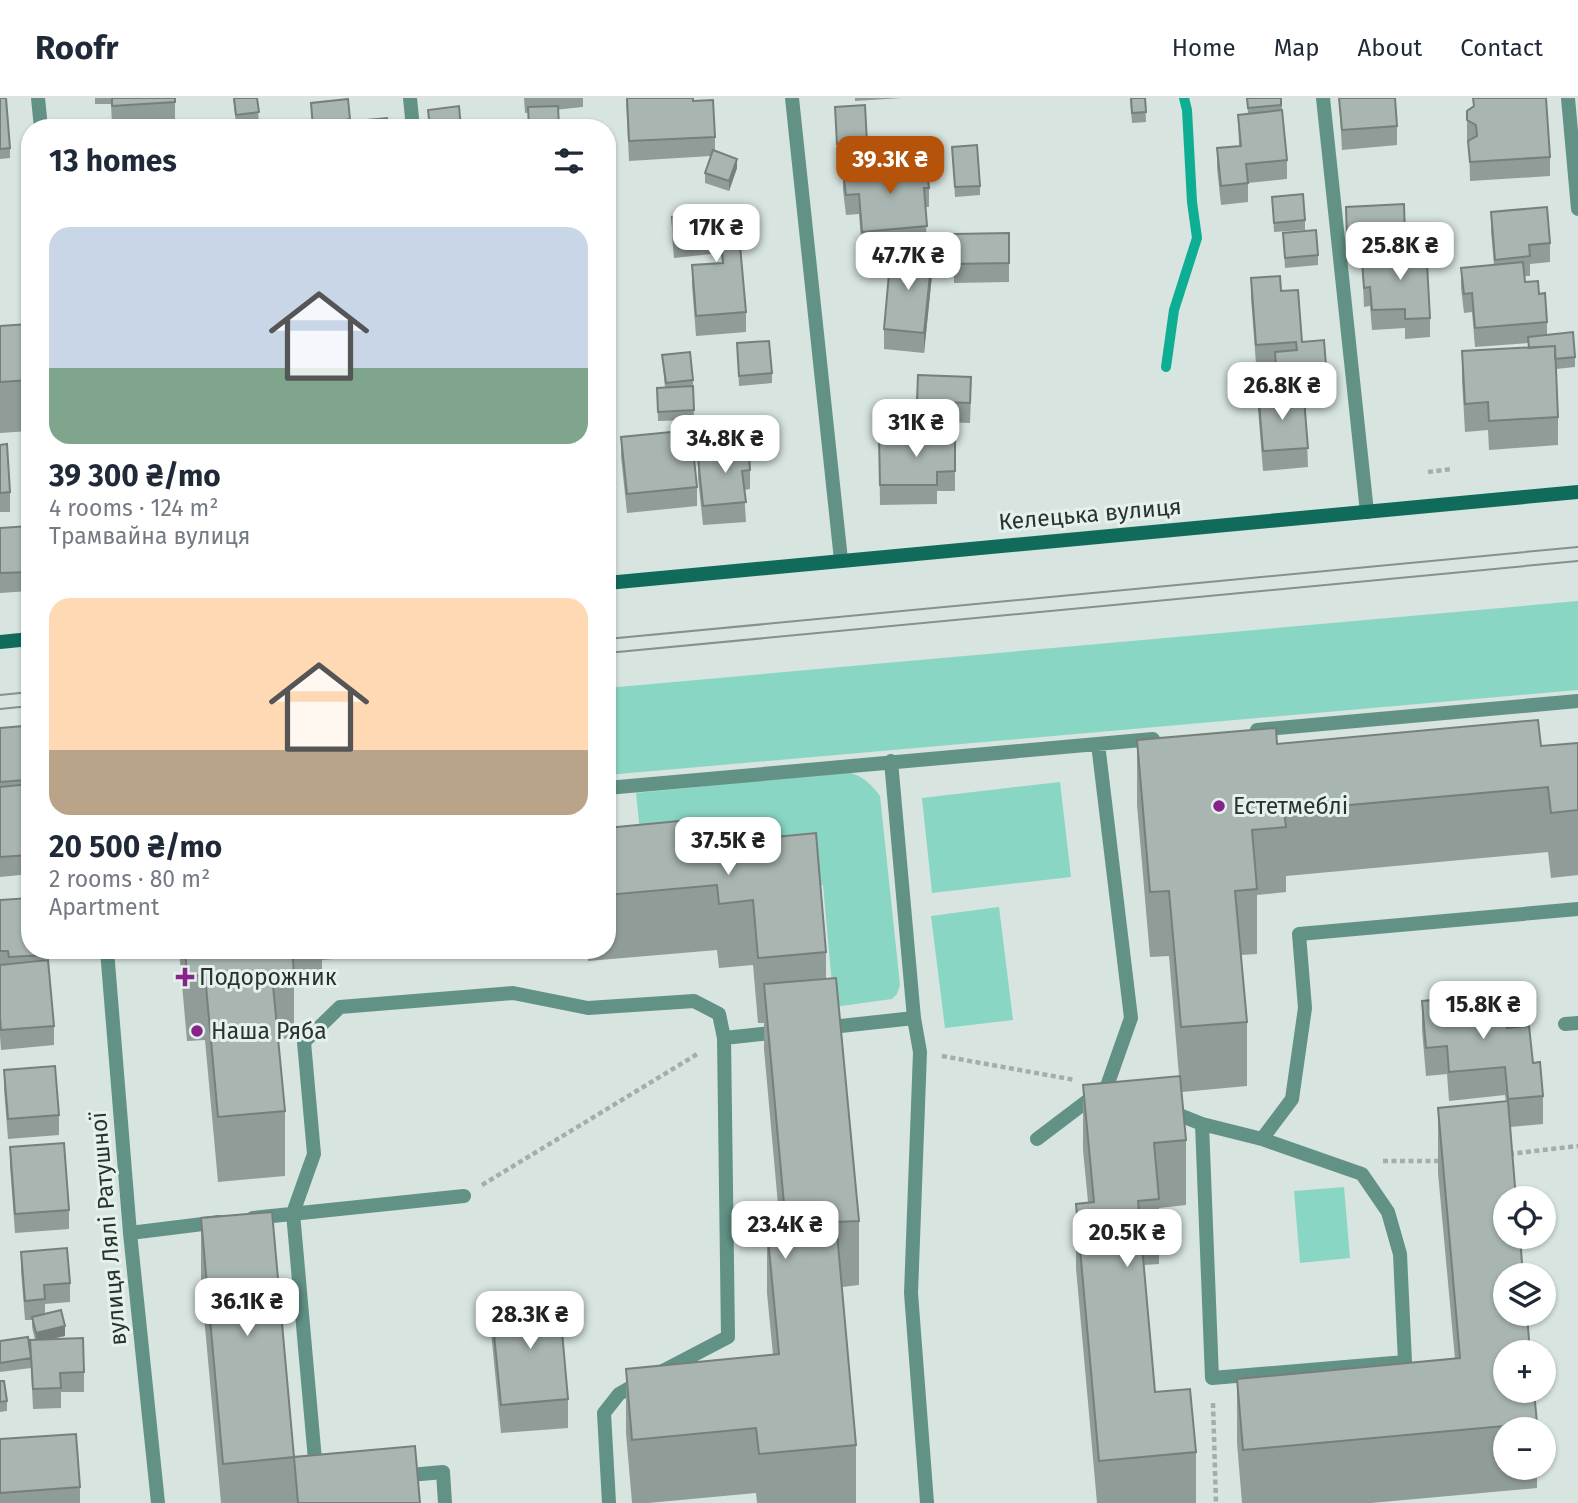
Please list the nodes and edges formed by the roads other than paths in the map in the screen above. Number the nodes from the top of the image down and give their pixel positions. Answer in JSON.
{"nodes":[{"id":1,"x":38,"y":98,"type":"edge"},
{"id":2,"x":410,"y":98,"type":"edge"},
{"id":3,"x":792,"y":98,"type":"edge"},
{"id":4,"x":1323,"y":98,"type":"edge"},
{"id":5,"x":1568,"y":98,"type":"edge"},
{"id":6,"x":40,"y":119,"type":"edge"},
{"id":7,"x":412,"y":119,"type":"edge"},
{"id":8,"x":1578,"y":209,"type":"edge"},
{"id":9,"x":1578,"y":492,"type":"edge"},
{"id":10,"x":1367,"y":512,"type":"junction"},
{"id":11,"x":841,"y":560,"type":"junction"},
{"id":12,"x":616,"y":582,"type":"edge"},
{"id":13,"x":21,"y":640,"type":"edge"},
{"id":14,"x":0,"y":642,"type":"edge"},
{"id":15,"x":1578,"y":701,"type":"edge"},
{"id":16,"x":1249,"y":731,"type":"edge"},
{"id":17,"x":1167,"y":738,"type":"edge"},
{"id":18,"x":1098,"y":744,"type":"junction"},
{"id":19,"x":891,"y":761,"type":"junction"},
{"id":20,"x":616,"y":787,"type":"edge"},
{"id":21,"x":1578,"y":909,"type":"edge"},
{"id":22,"x":108,"y":959,"type":"edge"},
{"id":23,"x":914,"y":1018,"type":"junction"},
{"id":24,"x":724,"y":1038,"type":"junction"},
{"id":25,"x":1154,"y":1105,"type":"edge"},
{"id":26,"x":1202,"y":1124,"type":"junction"},
{"id":27,"x":1037,"y":1139,"type":"dead end"},
{"id":28,"x":1262,"y":1139,"type":"junction"},
{"id":29,"x":464,"y":1196,"type":"road end"},
{"id":30,"x":293,"y":1213,"type":"junction"},
{"id":31,"x":130,"y":1233,"type":"junction"},
{"id":32,"x":387,"y":1477,"type":"edge"},
{"id":33,"x":318,"y":1484,"type":"edge"},
{"id":34,"x":158,"y":1503,"type":"edge"},
{"id":35,"x":445,"y":1503,"type":"edge"},
{"id":36,"x":609,"y":1503,"type":"edge"},
{"id":37,"x":927,"y":1503,"type":"edge"}],
"edges":[{"from":1,"to":6,"type":"street"},
{"from":2,"to":7,"type":"street"},
{"from":3,"to":11,"type":"street"},
{"from":4,"to":10,"type":"street"},
{"from":5,"to":8,"type":"street"},
{"from":9,"to":10,"type":"main road","name":"Келецька вулиця"},
{"from":10,"to":11,"type":"main road","name":"Келецька вулиця"},
{"from":11,"to":12,"type":"main road","name":"Келецька вулиця"},
{"from":13,"to":14,"type":"main road"},
{"from":15,"to":16,"type":"street"},
{"from":17,"to":18,"type":"street"},
{"from":18,"to":19,"type":"street"},
{"from":18,"to":27,"type":"street"},
{"from":19,"to":20,"type":"street"},
{"from":19,"to":23,"type":"street"},
{"from":21,"to":28,"type":"street"},
{"from":22,"to":31,"type":"street","name":"вулиця Лялі Ратушної"},
{"from":23,"to":24,"type":"street"},
{"from":23,"to":37,"type":"street"},
{"from":24,"to":30,"type":"street"},
{"from":24,"to":36,"type":"street"},
{"from":25,"to":26,"type":"street"},
{"from":26,"to":28,"type":"street"},
{"from":26,"to":28,"type":"street"},
{"from":29,"to":30,"type":"street"},
{"from":30,"to":31,"type":"street"},
{"from":30,"to":33,"type":"street"},
{"from":31,"to":34,"type":"street","name":"вулиця Лялі Ратушної"},
{"from":32,"to":35,"type":"street"}]}
